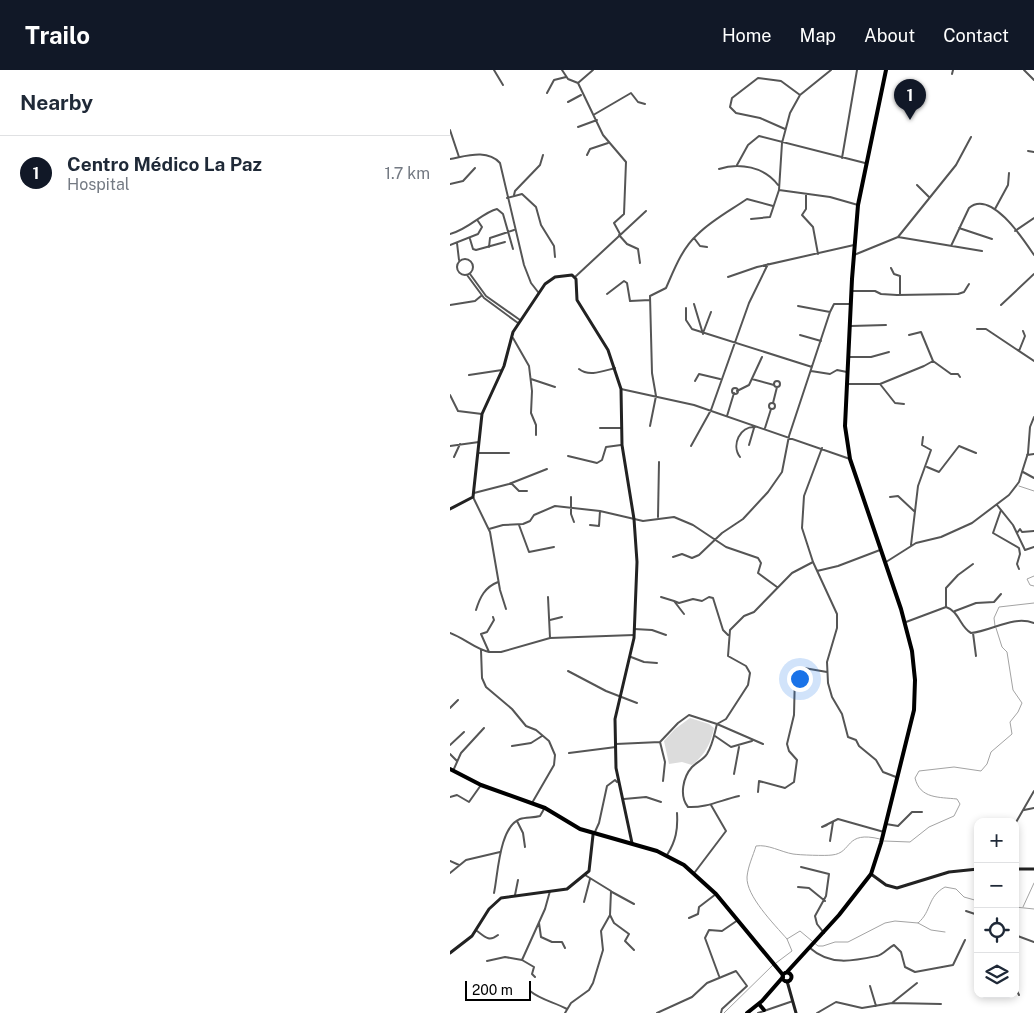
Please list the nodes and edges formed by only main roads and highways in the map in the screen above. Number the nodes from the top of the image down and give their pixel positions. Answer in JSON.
{"nodes":[{"id":1,"x":886,"y":70,"type":"edge"},
{"id":2,"x":452,"y":770,"type":"edge"},
{"id":3,"x":787,"y":977,"type":"junction"},
{"id":4,"x":759,"y":1004,"type":"junction"},
{"id":5,"x":764,"y":1010,"type":"road end"},
{"id":6,"x":748,"y":1013,"type":"edge"}],
"edges":[{"from":1,"to":3,"type":"main road"},
{"from":2,"to":3,"type":"main road"},
{"from":3,"to":4,"type":"main road"},
{"from":4,"to":5,"type":"main road"},
{"from":4,"to":6,"type":"main road"}]}
